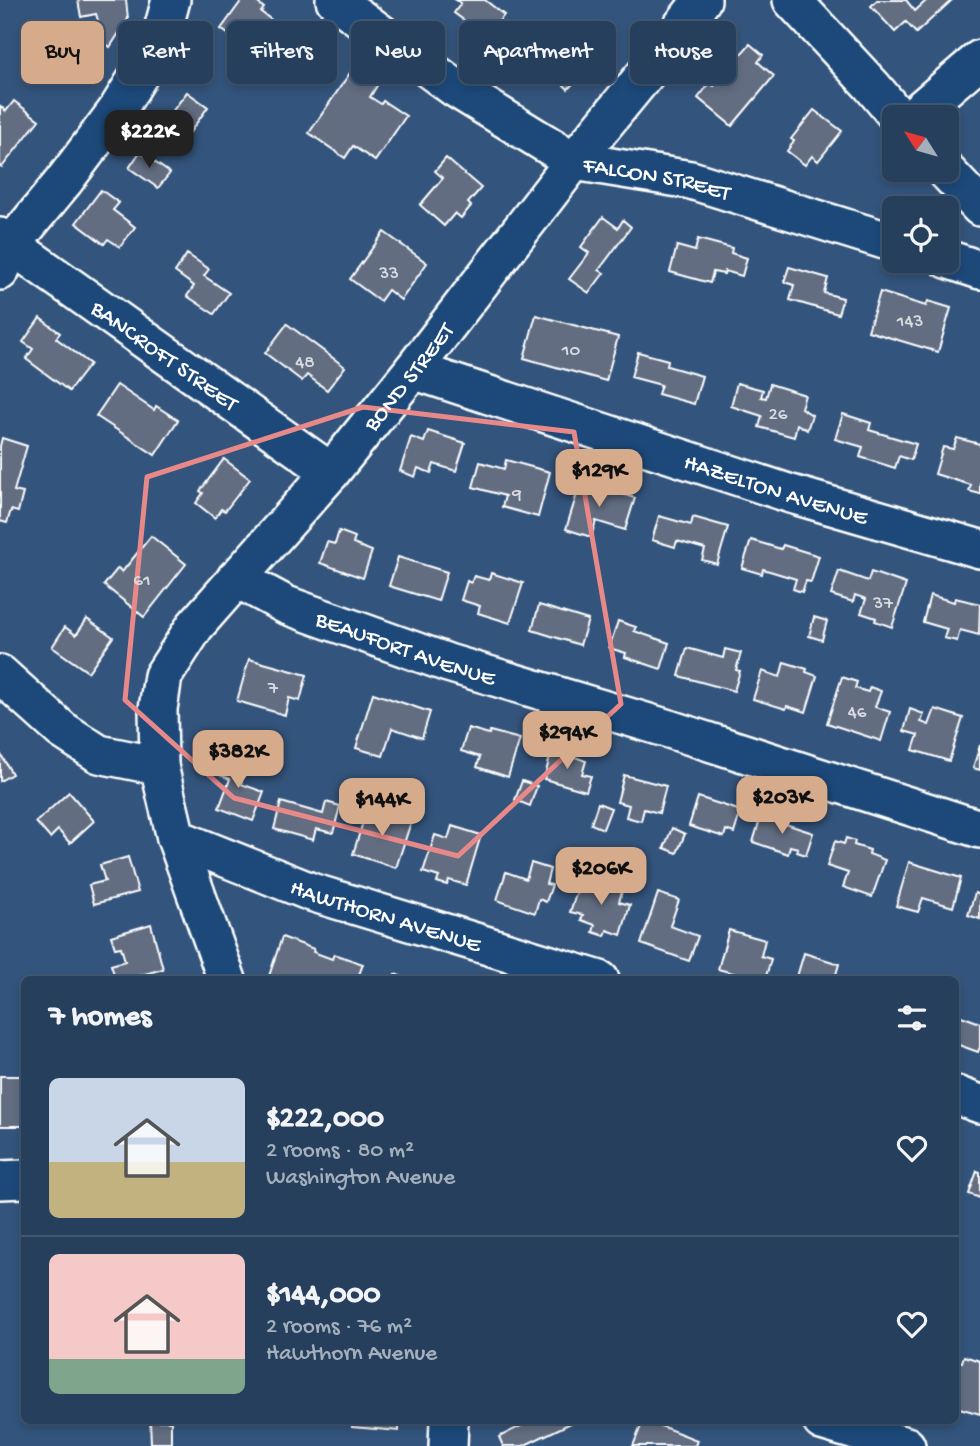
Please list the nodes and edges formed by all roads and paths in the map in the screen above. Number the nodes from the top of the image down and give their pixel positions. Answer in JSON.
{"nodes":[{"id":1,"x":171,"y":0,"type":"edge"},
{"id":2,"x":335,"y":0,"type":"edge"},
{"id":3,"x":702,"y":0,"type":"edge"},
{"id":4,"x":792,"y":0,"type":"edge"},
{"id":5,"x":980,"y":59,"type":"edge"},
{"id":6,"x":888,"y":105,"type":"edge"},
{"id":7,"x":926,"y":105,"type":"edge"},
{"id":8,"x":574,"y":161,"type":"junction"},
{"id":9,"x":956,"y":182,"type":"edge"},
{"id":10,"x":980,"y":207,"type":"edge"},
{"id":11,"x":882,"y":239,"type":"edge"},
{"id":12,"x":4,"y":251,"type":"edge"},
{"id":13,"x":959,"y":263,"type":"edge"},
{"id":14,"x":980,"y":270,"type":"edge"},
{"id":15,"x":413,"y":370,"type":"junction"},
{"id":16,"x":331,"y":472,"type":"junction"},
{"id":17,"x":980,"y":549,"type":"edge"},
{"id":18,"x":236,"y":578,"type":"junction"},
{"id":19,"x":0,"y":674,"type":"edge"},
{"id":20,"x":159,"y":766,"type":"junction"},
{"id":21,"x":980,"y":829,"type":"edge"},
{"id":22,"x":176,"y":838,"type":"junction"},
{"id":23,"x":226,"y":976,"type":"edge"},
{"id":24,"x":587,"y":976,"type":"edge"},
{"id":25,"x":959,"y":1096,"type":"edge"},
{"id":26,"x":980,"y":1104,"type":"edge"},
{"id":27,"x":21,"y":1179,"type":"edge"},
{"id":28,"x":0,"y":1180,"type":"edge"},
{"id":29,"x":449,"y":1424,"type":"edge"},
{"id":30,"x":832,"y":1424,"type":"edge"},
{"id":31,"x":448,"y":1446,"type":"edge"},
{"id":32,"x":906,"y":1446,"type":"edge"}],
"edges":[{"from":1,"to":12,"type":"street"},
{"from":2,"to":8,"type":"street","name":"FALCON STREET"},
{"from":3,"to":8,"type":"street","name":"BOND STREET"},
{"from":4,"to":6,"type":"street"},
{"from":5,"to":7,"type":"street"},
{"from":8,"to":11,"type":"street","name":"FALCON STREET"},
{"from":8,"to":15,"type":"street","name":"BOND STREET"},
{"from":9,"to":10,"type":"street"},
{"from":12,"to":16,"type":"street","name":"BANCROFT STREET"},
{"from":13,"to":14,"type":"street"},
{"from":15,"to":16,"type":"street","name":"BOND STREET"},
{"from":15,"to":17,"type":"street","name":"HAZELTON AVENUE"},
{"from":16,"to":18,"type":"street","name":"BOND STREET"},
{"from":18,"to":20,"type":"street","name":"BOND STREET"},
{"from":18,"to":21,"type":"street","name":"BEAUFORT AVENUE"},
{"from":19,"to":20,"type":"street"},
{"from":20,"to":22,"type":"street","name":"BOND STREET"},
{"from":22,"to":23,"type":"street","name":"BOND STREET"},
{"from":22,"to":24,"type":"street","name":"HAWTHORN AVENUE"},
{"from":25,"to":26,"type":"street"},
{"from":27,"to":28,"type":"street"},
{"from":29,"to":31,"type":"street"},
{"from":30,"to":32,"type":"street"}]}
